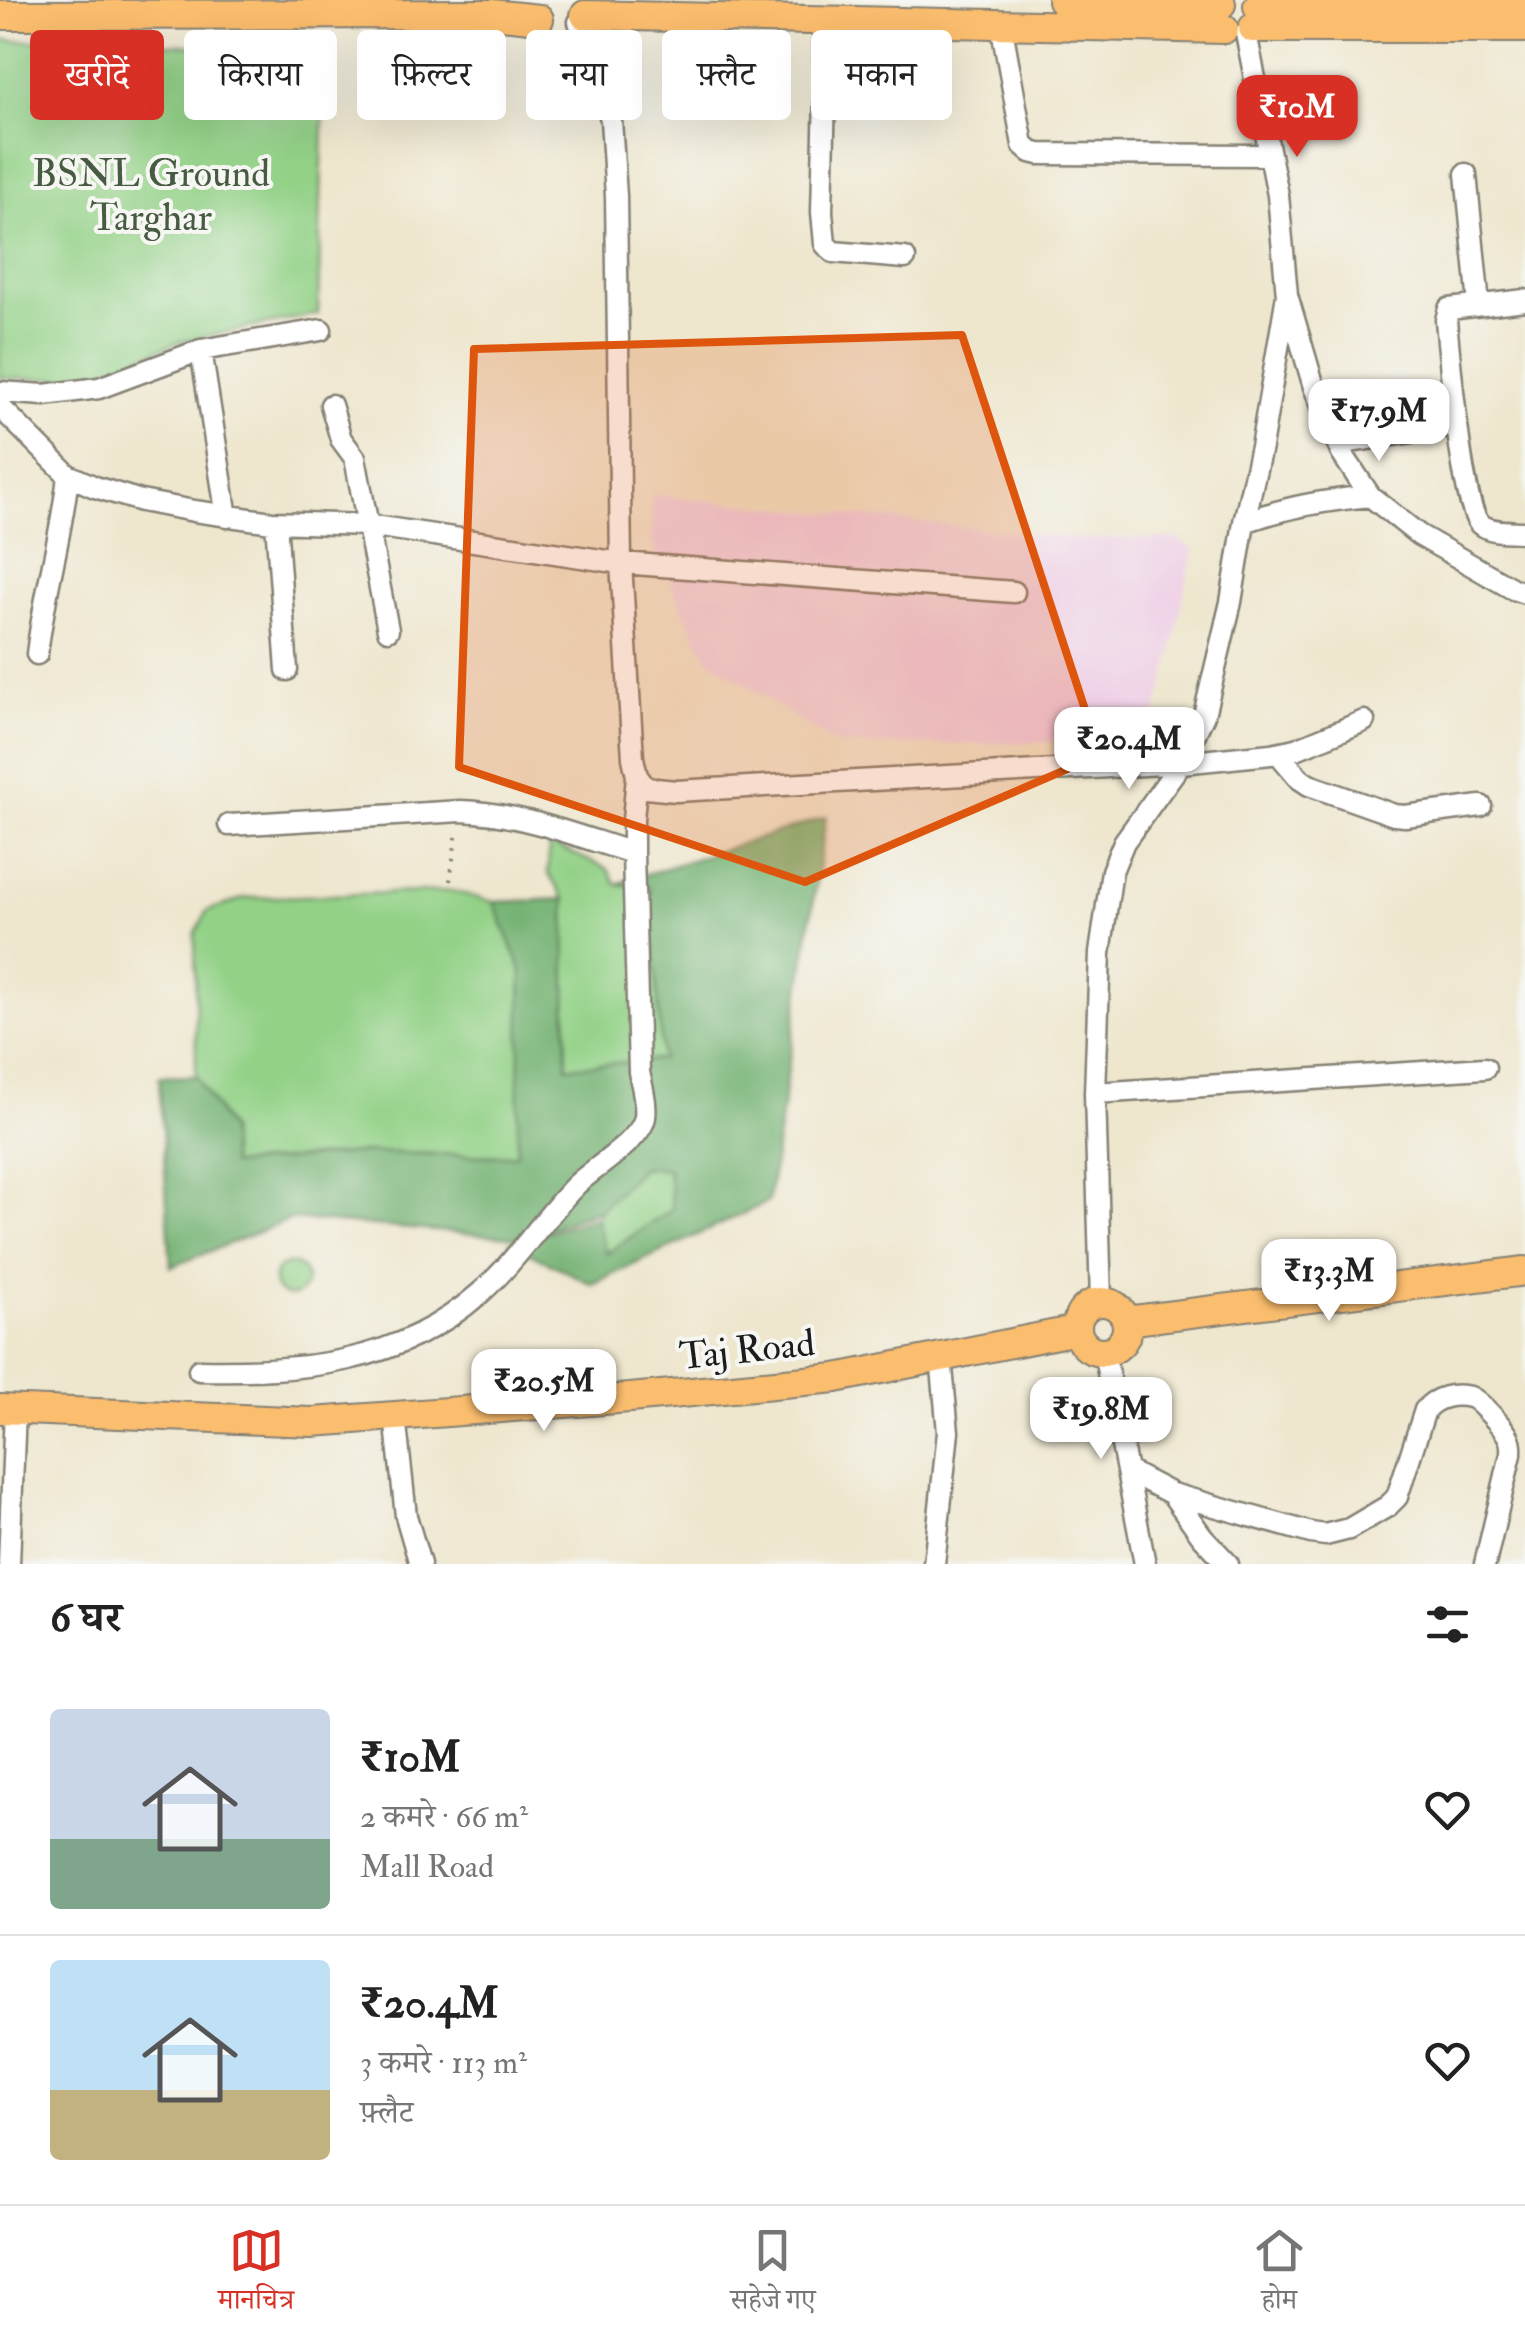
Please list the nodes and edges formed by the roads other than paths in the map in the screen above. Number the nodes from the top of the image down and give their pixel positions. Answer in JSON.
{"nodes":[{"id":1,"x":1062,"y":0,"type":"edge"},
{"id":2,"x":1525,"y":2,"type":"edge"},
{"id":3,"x":536,"y":10,"type":"edge"},
{"id":4,"x":584,"y":12,"type":"edge"},
{"id":5,"x":1240,"y":14,"type":"edge"},
{"id":6,"x":0,"y":15,"type":"edge"},
{"id":7,"x":823,"y":19,"type":"junction"},
{"id":8,"x":1001,"y":24,"type":"junction"},
{"id":9,"x":1525,"y":28,"type":"edge"},
{"id":10,"x":1270,"y":155,"type":"junction"},
{"id":11,"x":1466,"y":174,"type":"dead end"},
{"id":12,"x":905,"y":258,"type":"dead end"},
{"id":13,"x":1287,"y":296,"type":"junction"},
{"id":14,"x":1525,"y":300,"type":"edge"},
{"id":15,"x":1479,"y":305,"type":"junction"},
{"id":16,"x":321,"y":330,"type":"dead end"},
{"id":17,"x":201,"y":350,"type":"junction"},
{"id":18,"x":0,"y":392,"type":"edge"},
{"id":19,"x":331,"y":405,"type":"dead end"},
{"id":20,"x":0,"y":407,"type":"edge"},
{"id":21,"x":1456,"y":426,"type":"junction"},
{"id":22,"x":1338,"y":444,"type":"junction"},
{"id":23,"x":68,"y":474,"type":"junction"},
{"id":24,"x":1370,"y":496,"type":"junction"},
{"id":25,"x":226,"y":516,"type":"junction"},
{"id":26,"x":276,"y":522,"type":"junction"},
{"id":27,"x":1244,"y":522,"type":"junction"},
{"id":28,"x":367,"y":525,"type":"junction"},
{"id":29,"x":1525,"y":532,"type":"edge"},
{"id":30,"x":621,"y":563,"type":"junction"},
{"id":31,"x":1014,"y":592,"type":"dead end"},
{"id":32,"x":1525,"y":593,"type":"edge"},
{"id":33,"x":388,"y":630,"type":"dead end"},
{"id":34,"x":37,"y":654,"type":"dead end"},
{"id":35,"x":287,"y":670,"type":"dead end"},
{"id":36,"x":1364,"y":721,"type":"dead end"},
{"id":37,"x":1278,"y":753,"type":"junction"},
{"id":38,"x":1181,"y":763,"type":"junction"},
{"id":39,"x":637,"y":776,"type":"junction"},
{"id":40,"x":1482,"y":806,"type":"dead end"},
{"id":41,"x":230,"y":825,"type":"dead end"},
{"id":42,"x":633,"y":853,"type":"junction"},
{"id":43,"x":1485,"y":1068,"type":"dead end"},
{"id":44,"x":1095,"y":1093,"type":"junction"},
{"id":45,"x":1525,"y":1271,"type":"edge"},
{"id":46,"x":1100,"y":1302,"type":"junction"},
{"id":47,"x":1126,"y":1321,"type":"junction"},
{"id":48,"x":1078,"y":1330,"type":"junction"},
{"id":49,"x":1104,"y":1352,"type":"junction"},
{"id":50,"x":941,"y":1357,"type":"junction"},
{"id":51,"x":199,"y":1370,"type":"dead end"},
{"id":52,"x":8,"y":1409,"type":"edge"},
{"id":53,"x":394,"y":1416,"type":"junction"},
{"id":54,"x":1128,"y":1472,"type":"junction"},
{"id":55,"x":1172,"y":1494,"type":"junction"},
{"id":56,"x":9,"y":1564,"type":"edge"},
{"id":57,"x":420,"y":1564,"type":"edge"},
{"id":58,"x":934,"y":1564,"type":"edge"},
{"id":59,"x":1145,"y":1564,"type":"edge"},
{"id":60,"x":1228,"y":1564,"type":"edge"},
{"id":61,"x":1485,"y":1564,"type":"edge"}],
"edges":[{"from":1,"to":5,"type":"main road"},
{"from":2,"to":5,"type":"main road"},
{"from":3,"to":4,"type":"main road"},
{"from":3,"to":6,"type":"main road"},
{"from":4,"to":7,"type":"main road"},
{"from":4,"to":30,"type":"street"},
{"from":5,"to":8,"type":"main road"},
{"from":5,"to":9,"type":"main road"},
{"from":5,"to":10,"type":"street"},
{"from":7,"to":8,"type":"main road"},
{"from":7,"to":12,"type":"street"},
{"from":8,"to":10,"type":"street"},
{"from":10,"to":13,"type":"street"},
{"from":11,"to":15,"type":"street"},
{"from":13,"to":22,"type":"street"},
{"from":13,"to":27,"type":"street"},
{"from":14,"to":15,"type":"street"},
{"from":15,"to":21,"type":"street"},
{"from":16,"to":17,"type":"street"},
{"from":17,"to":18,"type":"street"},
{"from":17,"to":25,"type":"street"},
{"from":19,"to":28,"type":"street"},
{"from":20,"to":23,"type":"street"},
{"from":21,"to":22,"type":"street"},
{"from":21,"to":29,"type":"street"},
{"from":22,"to":24,"type":"street"},
{"from":23,"to":25,"type":"street"},
{"from":23,"to":34,"type":"street"},
{"from":24,"to":27,"type":"street"},
{"from":24,"to":32,"type":"street"},
{"from":25,"to":26,"type":"street"},
{"from":26,"to":28,"type":"street"},
{"from":26,"to":35,"type":"street"},
{"from":27,"to":38,"type":"street"},
{"from":28,"to":30,"type":"street"},
{"from":28,"to":33,"type":"street"},
{"from":30,"to":31,"type":"street"},
{"from":30,"to":39,"type":"street"},
{"from":36,"to":37,"type":"street"},
{"from":37,"to":38,"type":"street"},
{"from":37,"to":40,"type":"street"},
{"from":38,"to":39,"type":"street"},
{"from":38,"to":44,"type":"street"},
{"from":39,"to":42,"type":"street"},
{"from":41,"to":42,"type":"street"},
{"from":42,"to":51,"type":"street"},
{"from":43,"to":44,"type":"street"},
{"from":44,"to":46,"type":"street"},
{"from":45,"to":47,"type":"main road"},
{"from":46,"to":47,"type":"main road"},
{"from":46,"to":48,"type":"main road"},
{"from":47,"to":49,"type":"main road"},
{"from":48,"to":49,"type":"main road"},
{"from":48,"to":50,"type":"main road","name":"Taj Road"},
{"from":49,"to":54,"type":"street"},
{"from":50,"to":53,"type":"main road","name":"Taj Road"},
{"from":50,"to":58,"type":"street"},
{"from":52,"to":53,"type":"main road","name":"Taj Road"},
{"from":52,"to":56,"type":"street"},
{"from":53,"to":57,"type":"street"},
{"from":54,"to":55,"type":"street"},
{"from":54,"to":59,"type":"street"},
{"from":55,"to":60,"type":"street"},
{"from":55,"to":61,"type":"street"}]}
